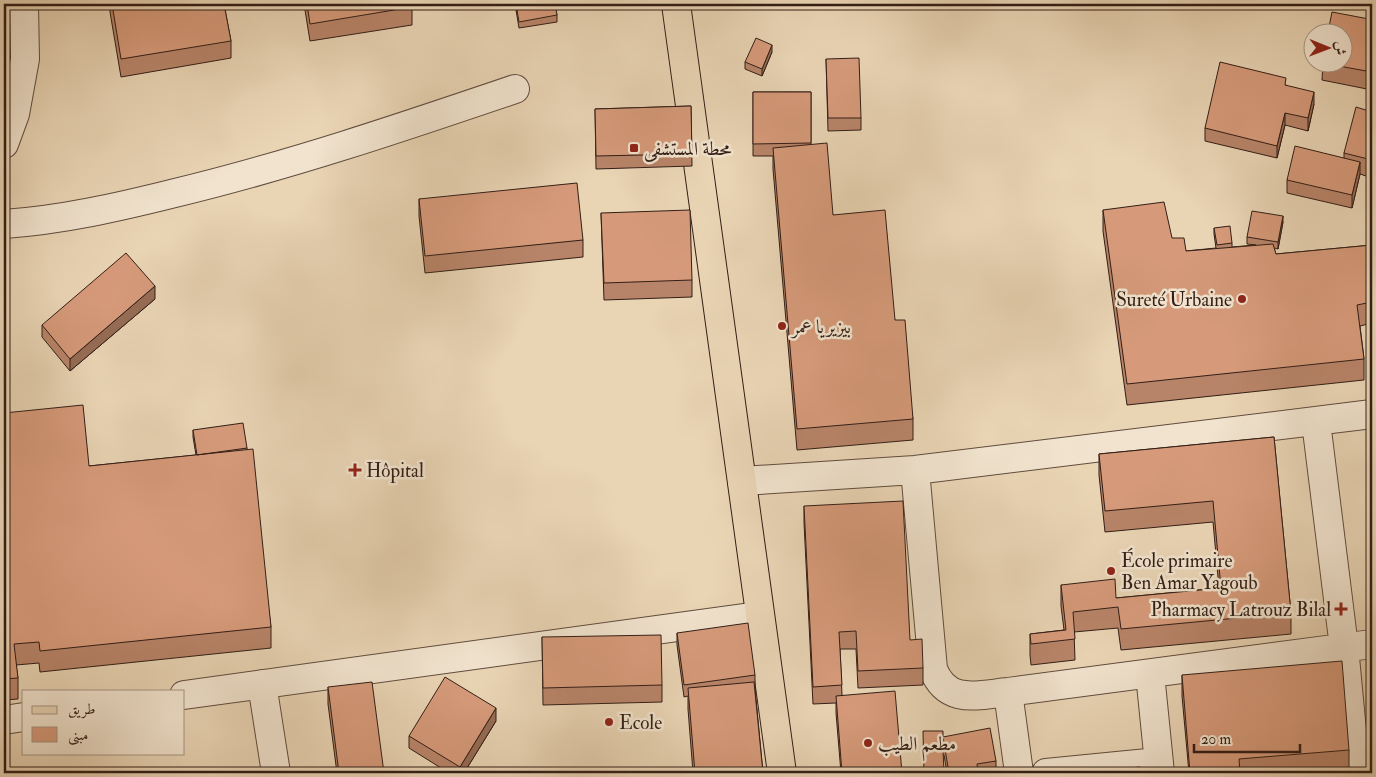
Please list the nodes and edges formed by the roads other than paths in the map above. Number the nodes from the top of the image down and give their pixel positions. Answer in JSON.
{"nodes":[{"id":1,"x":24,"y":4,"type":"edge"},
{"id":2,"x":676,"y":4,"type":"edge"},
{"id":3,"x":515,"y":89,"type":"dead end"},
{"id":4,"x":4,"y":144,"type":"edge"},
{"id":5,"x":4,"y":224,"type":"edge"},
{"id":6,"x":1372,"y":414,"type":"edge"},
{"id":7,"x":1316,"y":422,"type":"junction"},
{"id":8,"x":915,"y":470,"type":"junction"},
{"id":9,"x":742,"y":481,"type":"junction"},
{"id":10,"x":758,"y":616,"type":"junction"},
{"id":11,"x":1372,"y":644,"type":"edge"},
{"id":12,"x":1344,"y":648,"type":"junction"},
{"id":13,"x":1150,"y":674,"type":"junction"},
{"id":14,"x":262,"y":684,"type":"junction"},
{"id":15,"x":1008,"y":692,"type":"junction"},
{"id":16,"x":185,"y":695,"type":"edge"},
{"id":17,"x":22,"y":717,"type":"edge"},
{"id":18,"x":4,"y":720,"type":"edge"},
{"id":19,"x":1159,"y":768,"type":"edge"},
{"id":20,"x":276,"y":773,"type":"edge"},
{"id":21,"x":782,"y":773,"type":"edge"},
{"id":22,"x":1019,"y":773,"type":"edge"},
{"id":23,"x":1046,"y":773,"type":"edge"},
{"id":24,"x":1356,"y":773,"type":"edge"}],
"edges":[{"from":1,"to":4,"type":"street"},
{"from":2,"to":9,"type":"main road"},
{"from":3,"to":5,"type":"street"},
{"from":6,"to":7,"type":"street"},
{"from":7,"to":8,"type":"street"},
{"from":7,"to":12,"type":"street"},
{"from":8,"to":9,"type":"street"},
{"from":8,"to":15,"type":"street"},
{"from":9,"to":10,"type":"main road"},
{"from":10,"to":14,"type":"street"},
{"from":10,"to":21,"type":"main road"},
{"from":11,"to":12,"type":"street"},
{"from":12,"to":13,"type":"street"},
{"from":12,"to":24,"type":"street"},
{"from":13,"to":15,"type":"street"},
{"from":13,"to":19,"type":"street"},
{"from":14,"to":16,"type":"street"},
{"from":14,"to":20,"type":"street"},
{"from":15,"to":22,"type":"street"},
{"from":17,"to":18,"type":"street"},
{"from":19,"to":23,"type":"street"}]}
